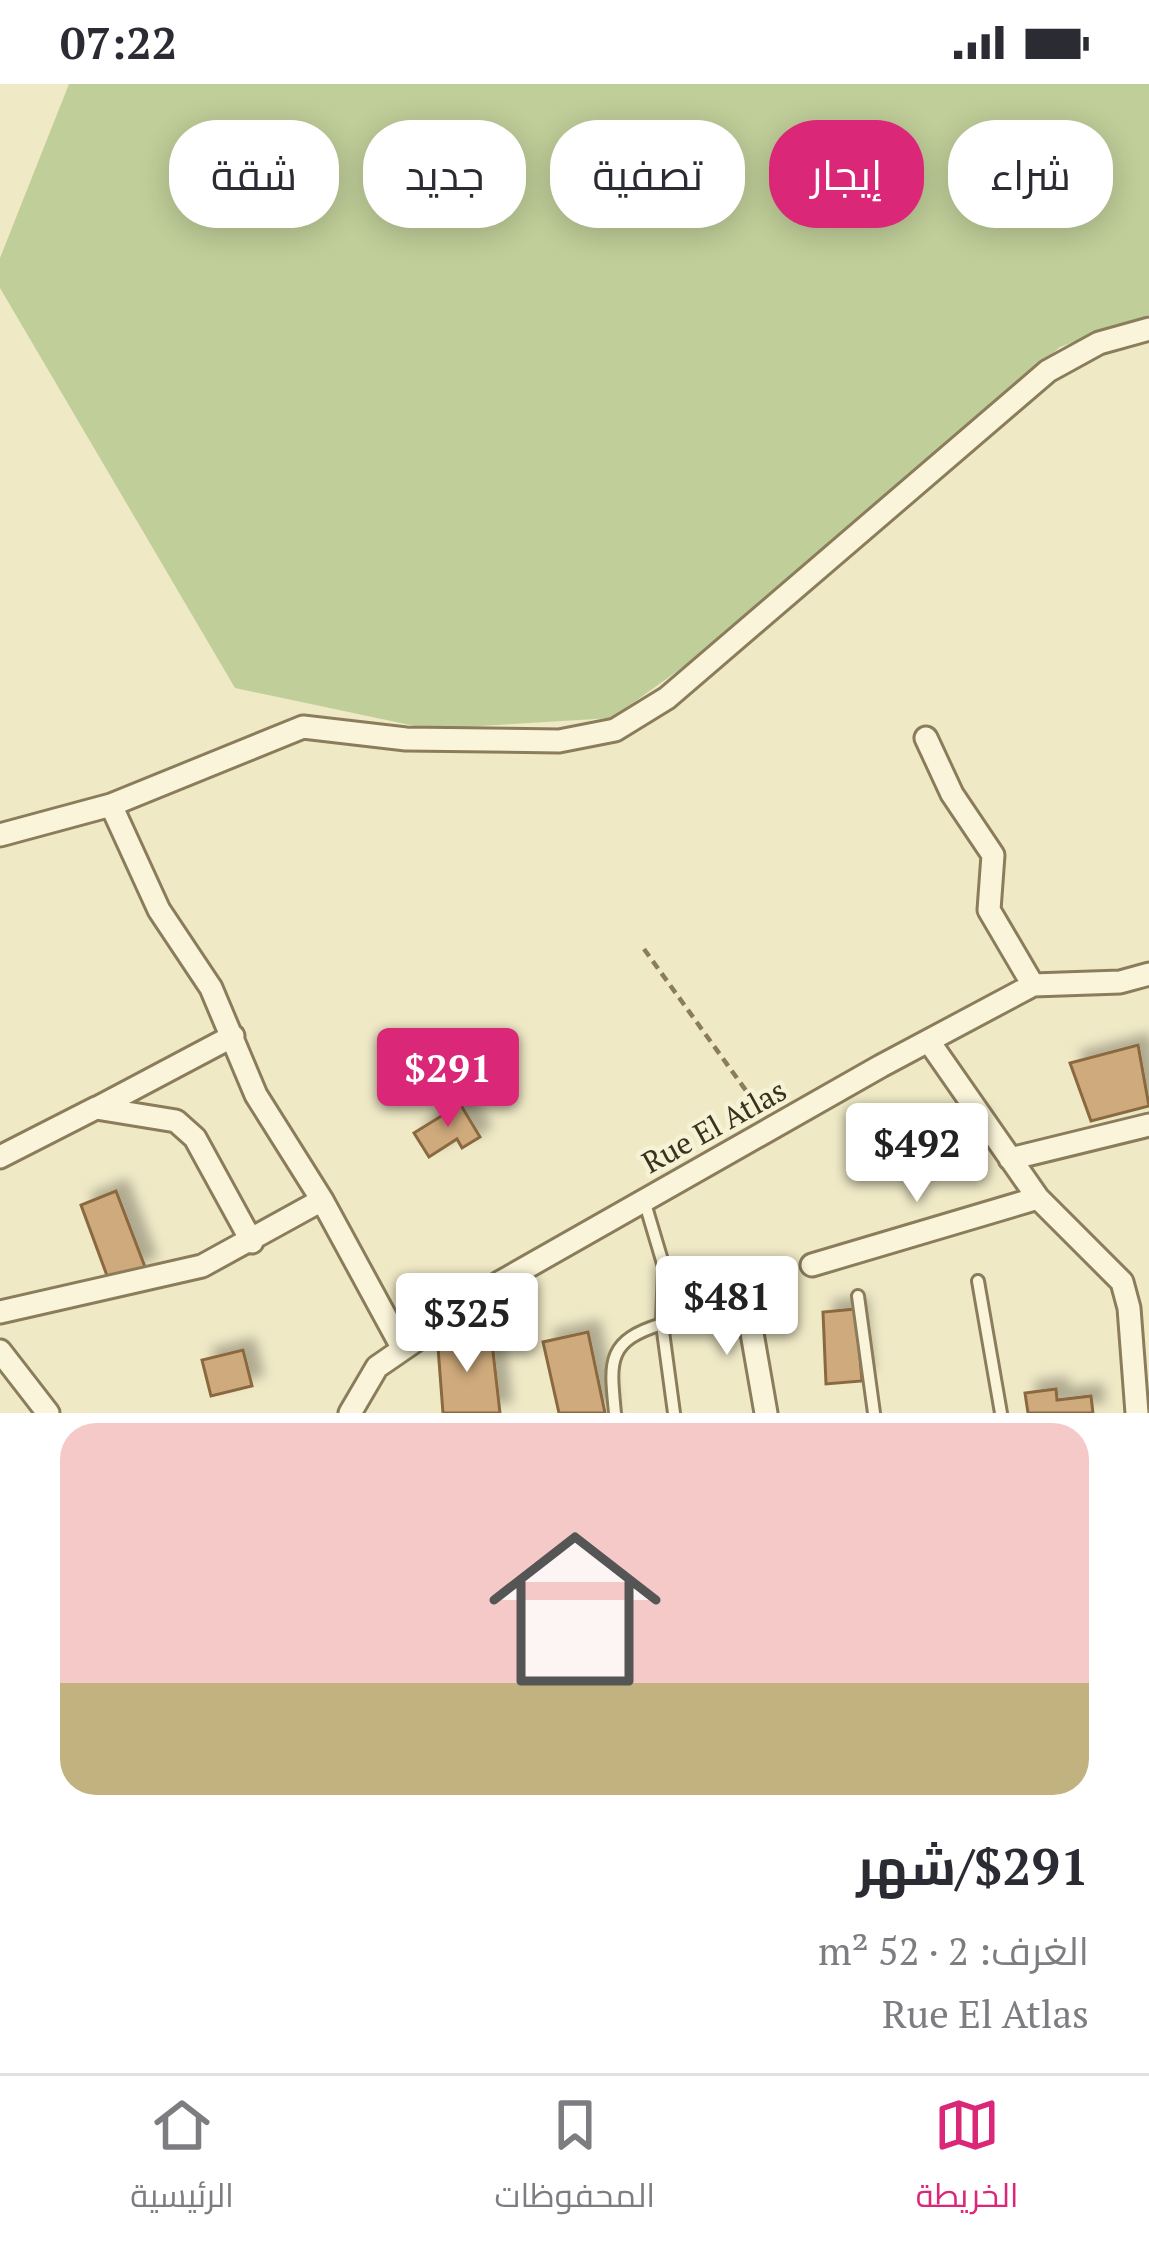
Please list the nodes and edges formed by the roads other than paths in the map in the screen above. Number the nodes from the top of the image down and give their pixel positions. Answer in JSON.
{"nodes":[{"id":1,"x":1149,"y":329,"type":"edge"},
{"id":2,"x":926,"y":738,"type":"dead end"},
{"id":3,"x":110,"y":805,"type":"junction"},
{"id":4,"x":0,"y":835,"type":"edge"},
{"id":5,"x":1149,"y":974,"type":"edge"},
{"id":6,"x":1034,"y":985,"type":"junction"},
{"id":7,"x":232,"y":1036,"type":"junction"},
{"id":8,"x":930,"y":1043,"type":"junction"},
{"id":9,"x":96,"y":1108,"type":"junction"},
{"id":10,"x":1149,"y":1125,"type":"edge"},
{"id":11,"x":0,"y":1157,"type":"edge"},
{"id":12,"x":1010,"y":1159,"type":"junction"},
{"id":13,"x":1038,"y":1198,"type":"junction"},
{"id":14,"x":322,"y":1200,"type":"junction"},
{"id":15,"x":644,"y":1200,"type":"junction"},
{"id":16,"x":253,"y":1242,"type":"junction"},
{"id":17,"x":812,"y":1264,"type":"dead end"},
{"id":18,"x":978,"y":1281,"type":"dead end"},
{"id":19,"x":745,"y":1293,"type":"dead end"},
{"id":20,"x":857,"y":1295,"type":"dead end"},
{"id":21,"x":0,"y":1312,"type":"edge"},
{"id":22,"x":662,"y":1324,"type":"junction"},
{"id":23,"x":403,"y":1349,"type":"junction"},
{"id":24,"x":0,"y":1351,"type":"edge"},
{"id":25,"x":48,"y":1413,"type":"edge"},
{"id":26,"x":350,"y":1413,"type":"edge"},
{"id":27,"x":615,"y":1413,"type":"edge"},
{"id":28,"x":674,"y":1413,"type":"edge"},
{"id":29,"x":766,"y":1413,"type":"edge"},
{"id":30,"x":874,"y":1413,"type":"edge"},
{"id":31,"x":1001,"y":1413,"type":"edge"},
{"id":32,"x":1137,"y":1413,"type":"edge"}],
"edges":[{"from":1,"to":3,"type":"street"},
{"from":2,"to":6,"type":"street"},
{"from":3,"to":4,"type":"street"},
{"from":3,"to":7,"type":"street"},
{"from":5,"to":6,"type":"street","name":"Rue El Atlas"},
{"from":6,"to":8,"type":"street","name":"Rue El Atlas"},
{"from":7,"to":9,"type":"street"},
{"from":7,"to":14,"type":"street"},
{"from":8,"to":12,"type":"street"},
{"from":8,"to":15,"type":"street","name":"Rue El Atlas"},
{"from":9,"to":11,"type":"street"},
{"from":9,"to":16,"type":"street"},
{"from":10,"to":12,"type":"street"},
{"from":12,"to":13,"type":"street"},
{"from":13,"to":17,"type":"street"},
{"from":13,"to":32,"type":"street"},
{"from":14,"to":16,"type":"street"},
{"from":14,"to":23,"type":"street"},
{"from":15,"to":22,"type":"lane"},
{"from":15,"to":23,"type":"street","name":"Rue El Atlas"},
{"from":16,"to":21,"type":"street"},
{"from":18,"to":31,"type":"lane"},
{"from":19,"to":29,"type":"street"},
{"from":20,"to":30,"type":"lane"},
{"from":22,"to":27,"type":"lane"},
{"from":22,"to":28,"type":"lane"},
{"from":23,"to":26,"type":"street","name":"Rue El Atlas"},
{"from":24,"to":25,"type":"street"}]}
